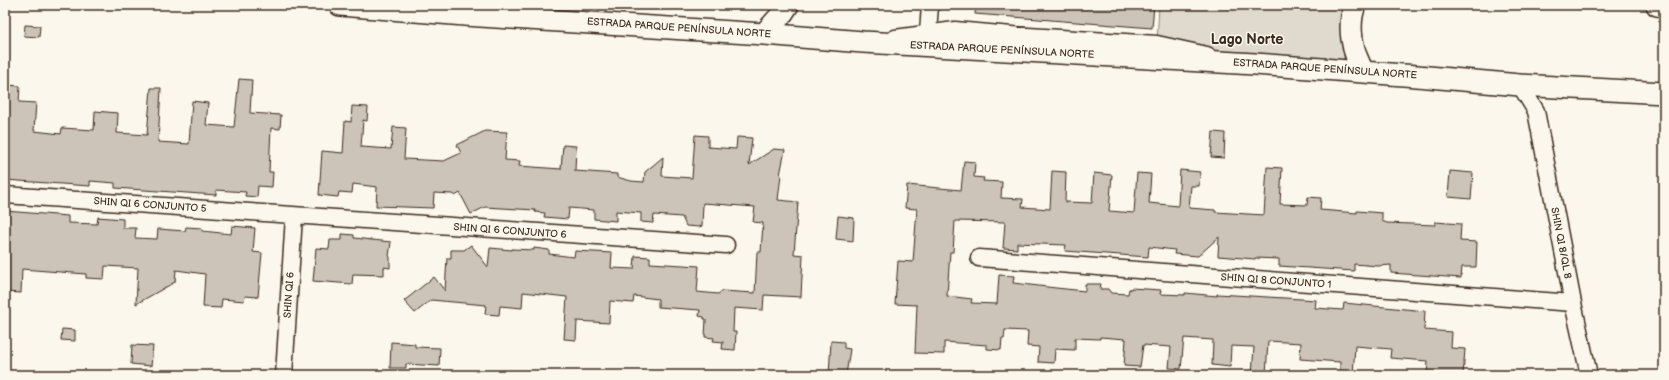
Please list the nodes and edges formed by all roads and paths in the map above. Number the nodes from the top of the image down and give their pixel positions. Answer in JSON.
{"nodes":[{"id":1,"x":340,"y":5,"type":"edge"},
{"id":2,"x":788,"y":5,"type":"edge"},
{"id":3,"x":930,"y":5,"type":"edge"},
{"id":4,"x":1355,"y":5,"type":"edge"},
{"id":5,"x":1657,"y":5,"type":"edge"},
{"id":6,"x":1664,"y":6,"type":"edge"},
{"id":7,"x":460,"y":10,"type":"edge"},
{"id":8,"x":928,"y":33,"type":"junction"},
{"id":9,"x":764,"y":34,"type":"junction"},
{"id":10,"x":864,"y":42,"type":"junction"},
{"id":11,"x":1255,"y":64,"type":"junction"},
{"id":12,"x":1364,"y":72,"type":"junction"},
{"id":13,"x":1520,"y":85,"type":"junction"},
{"id":14,"x":1555,"y":87,"type":"junction"},
{"id":15,"x":1664,"y":93,"type":"edge"},
{"id":16,"x":1536,"y":111,"type":"junction"},
{"id":17,"x":5,"y":195,"type":"edge"},
{"id":18,"x":294,"y":216,"type":"junction"},
{"id":19,"x":726,"y":245,"type":"dead end"},
{"id":20,"x":979,"y":258,"type":"dead end"},
{"id":21,"x":1573,"y":303,"type":"junction"},
{"id":22,"x":284,"y":375,"type":"edge"},
{"id":23,"x":1589,"y":375,"type":"edge"}],
"edges":[{"from":1,"to":7,"type":"main road","name":"ESTRADA PARQUE PENÍNSULA NORTE"},
{"from":2,"to":9,"type":"main road"},
{"from":3,"to":8,"type":"street"},
{"from":4,"to":12,"type":"main road"},
{"from":5,"to":6,"type":"main road"},
{"from":7,"to":9,"type":"main road","name":"ESTRADA PARQUE PENÍNSULA NORTE"},
{"from":8,"to":10,"type":"street"},
{"from":8,"to":11,"type":"street"},
{"from":9,"to":10,"type":"main road","name":"ESTRADA PARQUE PENÍNSULA NORTE"},
{"from":10,"to":11,"type":"main road","name":"ESTRADA PARQUE PENÍNSULA NORTE"},
{"from":11,"to":12,"type":"main road","name":"ESTRADA PARQUE PENÍNSULA NORTE"},
{"from":12,"to":13,"type":"main road","name":"ESTRADA PARQUE PENÍNSULA NORTE"},
{"from":13,"to":14,"type":"main road","name":"ESTRADA PARQUE PENÍNSULA NORTE"},
{"from":13,"to":16,"type":"street","name":"SHIN QI 8/QL 8"},
{"from":14,"to":15,"type":"main road","name":"ESTRADA PARQUE PENÍNSULA NORTE"},
{"from":14,"to":16,"type":"street"},
{"from":16,"to":21,"type":"street","name":"SHIN QI 8/QL 8"},
{"from":17,"to":18,"type":"street","name":"SHIN QI 6 CONJUNTO 5"},
{"from":18,"to":19,"type":"street","name":"SHIN QI 6 CONJUNTO 6"},
{"from":18,"to":22,"type":"street","name":"SHIN QI 6"},
{"from":20,"to":21,"type":"street","name":"SHIN QI 8 CONJUNTO 1"},
{"from":21,"to":23,"type":"street","name":"SHIN QI 8/QL 8"}]}
